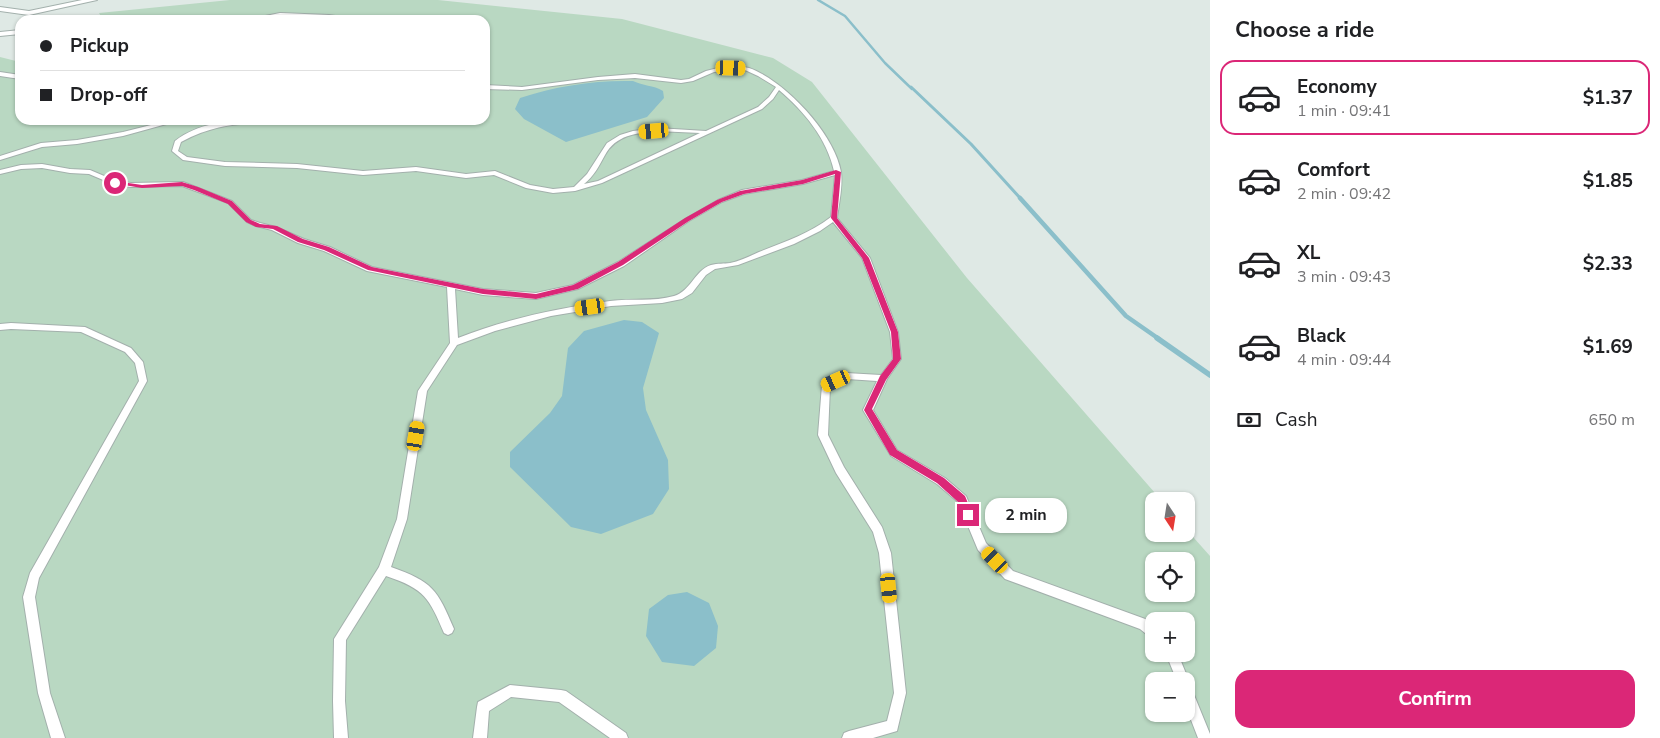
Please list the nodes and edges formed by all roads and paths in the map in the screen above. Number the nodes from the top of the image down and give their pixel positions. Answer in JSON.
{"nodes":[{"id":1,"x":94,"y":0,"type":"edge"},
{"id":2,"x":0,"y":9,"type":"edge"},
{"id":3,"x":23,"y":15,"type":"edge"},
{"id":4,"x":31,"y":15,"type":"edge"},
{"id":5,"x":279,"y":15,"type":"edge"},
{"id":6,"x":307,"y":15,"type":"edge"},
{"id":7,"x":15,"y":32,"type":"edge"},
{"id":8,"x":0,"y":34,"type":"edge"},
{"id":9,"x":0,"y":74,"type":"edge"},
{"id":10,"x":15,"y":77,"type":"edge"},
{"id":11,"x":490,"y":87,"type":"edge"},
{"id":12,"x":778,"y":88,"type":"junction"},
{"id":13,"x":158,"y":125,"type":"edge"},
{"id":14,"x":212,"y":125,"type":"edge"},
{"id":15,"x":704,"y":132,"type":"junction"},
{"id":16,"x":0,"y":158,"type":"edge"},
{"id":17,"x":0,"y":172,"type":"edge"},
{"id":18,"x":838,"y":172,"type":"junction"},
{"id":19,"x":575,"y":189,"type":"junction"},
{"id":20,"x":834,"y":218,"type":"junction"},
{"id":21,"x":451,"y":285,"type":"junction"},
{"id":22,"x":0,"y":327,"type":"edge"},
{"id":23,"x":454,"y":343,"type":"junction"},
{"id":24,"x":883,"y":378,"type":"junction"},
{"id":25,"x":384,"y":570,"type":"junction"},
{"id":26,"x":1145,"y":625,"type":"edge"},
{"id":27,"x":448,"y":629,"type":"dead end"},
{"id":28,"x":1195,"y":713,"type":"edge"},
{"id":29,"x":58,"y":738,"type":"edge"},
{"id":30,"x":341,"y":738,"type":"edge"},
{"id":31,"x":480,"y":738,"type":"edge"},
{"id":32,"x":621,"y":738,"type":"edge"},
{"id":33,"x":849,"y":738,"type":"edge"},
{"id":34,"x":1205,"y":738,"type":"edge"}],
"edges":[{"from":1,"to":4,"type":"street"},
{"from":2,"to":3,"type":"street"},
{"from":5,"to":6,"type":"lane"},
{"from":7,"to":8,"type":"street"},
{"from":9,"to":10,"type":"lane"},
{"from":11,"to":12,"type":"lane"},
{"from":12,"to":15,"type":"lane"},
{"from":12,"to":18,"type":"lane"},
{"from":13,"to":16,"type":"lane"},
{"from":14,"to":19,"type":"lane"},
{"from":15,"to":19,"type":"lane"},
{"from":15,"to":19,"type":"lane"},
{"from":17,"to":21,"type":"lane"},
{"from":18,"to":20,"type":"lane"},
{"from":18,"to":21,"type":"lane"},
{"from":20,"to":23,"type":"lane"},
{"from":20,"to":24,"type":"lane"},
{"from":21,"to":23,"type":"lane"},
{"from":22,"to":29,"type":"lane"},
{"from":23,"to":25,"type":"lane"},
{"from":24,"to":26,"type":"lane"},
{"from":24,"to":33,"type":"lane"},
{"from":25,"to":27,"type":"lane"},
{"from":25,"to":30,"type":"lane"},
{"from":28,"to":34,"type":"lane"},
{"from":31,"to":32,"type":"lane"}]}
